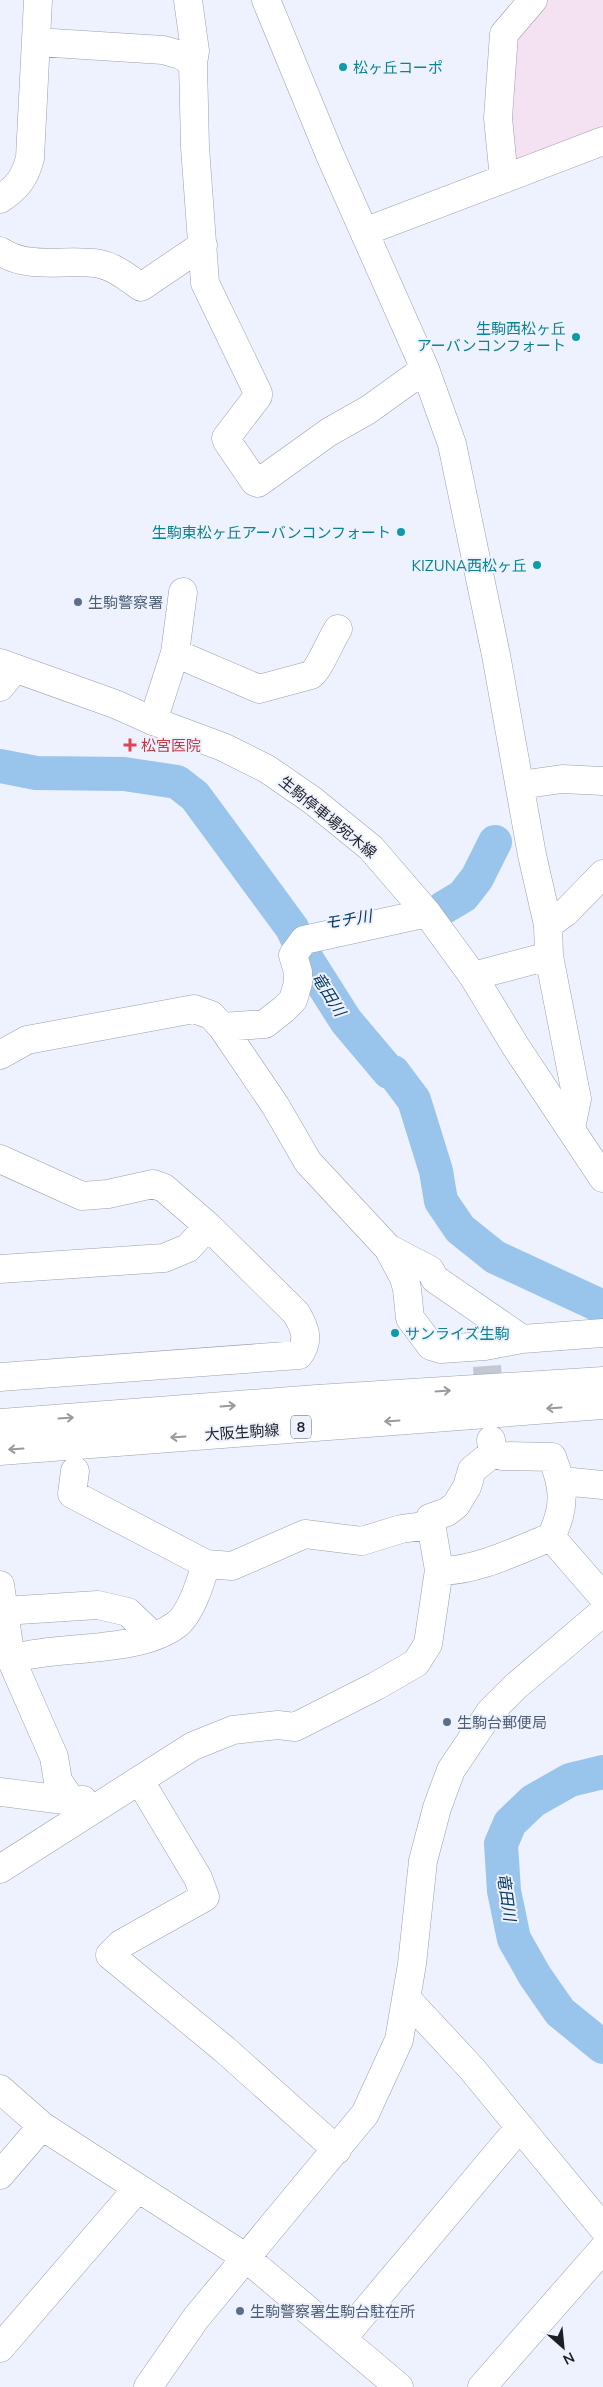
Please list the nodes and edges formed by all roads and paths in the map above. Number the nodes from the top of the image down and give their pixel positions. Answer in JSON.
{"nodes":[{"id":1,"x":38,"y":0,"type":"edge"},
{"id":2,"x":188,"y":0,"type":"edge"},
{"id":3,"x":266,"y":0,"type":"edge"},
{"id":4,"x":533,"y":0,"type":"edge"},
{"id":5,"x":37,"y":42,"type":"junction"},
{"id":6,"x":193,"y":62,"type":"junction"},
{"id":7,"x":603,"y":141,"type":"edge"},
{"id":8,"x":504,"y":179,"type":"junction"},
{"id":9,"x":0,"y":199,"type":"edge"},
{"id":10,"x":364,"y":232,"type":"junction"},
{"id":11,"x":203,"y":245,"type":"junction"},
{"id":12,"x":0,"y":251,"type":"edge"},
{"id":13,"x":425,"y":369,"type":"junction"},
{"id":14,"x":182,"y":592,"type":"dead end"},
{"id":15,"x":338,"y":629,"type":"dead end"},
{"id":16,"x":174,"y":653,"type":"junction"},
{"id":17,"x":5,"y":673,"type":"edge"},
{"id":18,"x":153,"y":721,"type":"junction"},
{"id":19,"x":603,"y":781,"type":"edge"},
{"id":20,"x":520,"y":785,"type":"junction"},
{"id":21,"x":600,"y":879,"type":"edge"},
{"id":22,"x":426,"y":913,"type":"junction"},
{"id":23,"x":548,"y":925,"type":"junction"},
{"id":24,"x":549,"y":956,"type":"junction"},
{"id":25,"x":473,"y":976,"type":"junction"},
{"id":26,"x":222,"y":1027,"type":"junction"},
{"id":27,"x":0,"y":1055,"type":"edge"},
{"id":28,"x":571,"y":1128,"type":"junction"},
{"id":29,"x":0,"y":1159,"type":"edge"},
{"id":30,"x":603,"y":1178,"type":"edge"},
{"id":31,"x":208,"y":1226,"type":"junction"},
{"id":32,"x":388,"y":1248,"type":"junction"},
{"id":33,"x":0,"y":1269,"type":"edge"},
{"id":34,"x":603,"y":1333,"type":"edge"},
{"id":35,"x":522,"y":1339,"type":"junction"},
{"id":36,"x":0,"y":1377,"type":"edge"},
{"id":37,"x":603,"y":1381,"type":"edge"},
{"id":38,"x":603,"y":1405,"type":"edge"},
{"id":39,"x":0,"y":1423,"type":"edge"},
{"id":40,"x":0,"y":1451,"type":"edge"},
{"id":41,"x":74,"y":1471,"type":"dead end"},
{"id":42,"x":562,"y":1481,"type":"junction"},
{"id":43,"x":603,"y":1485,"type":"edge"},
{"id":44,"x":430,"y":1526,"type":"junction"},
{"id":45,"x":551,"y":1537,"type":"junction"},
{"id":46,"x":206,"y":1564,"type":"junction"},
{"id":47,"x":439,"y":1570,"type":"junction"},
{"id":48,"x":603,"y":1597,"type":"edge"},
{"id":49,"x":2,"y":1598,"type":"edge"},
{"id":50,"x":603,"y":1612,"type":"edge"},
{"id":51,"x":153,"y":1636,"type":"junction"},
{"id":52,"x":11,"y":1659,"type":"junction"},
{"id":53,"x":140,"y":1781,"type":"junction"},
{"id":54,"x":0,"y":1792,"type":"edge"},
{"id":55,"x":114,"y":1797,"type":"junction"},
{"id":56,"x":72,"y":1802,"type":"junction"},
{"id":57,"x":0,"y":1869,"type":"edge"},
{"id":58,"x":408,"y":1999,"type":"junction"},
{"id":59,"x":0,"y":2089,"type":"edge"},
{"id":60,"x":42,"y":2126,"type":"junction"},
{"id":61,"x":519,"y":2128,"type":"junction"},
{"id":62,"x":337,"y":2150,"type":"junction"},
{"id":63,"x":0,"y":2175,"type":"edge"},
{"id":64,"x":138,"y":2188,"type":"junction"},
{"id":65,"x":603,"y":2228,"type":"edge"},
{"id":66,"x":603,"y":2249,"type":"edge"},
{"id":67,"x":245,"y":2257,"type":"junction"},
{"id":68,"x":342,"y":2339,"type":"junction"},
{"id":69,"x":0,"y":2348,"type":"edge"},
{"id":70,"x":148,"y":2387,"type":"edge"},
{"id":71,"x":399,"y":2387,"type":"edge"},
{"id":72,"x":482,"y":2387,"type":"edge"}],
"edges":[{"from":1,"to":5,"type":"street"},
{"from":2,"to":6,"type":"street"},
{"from":3,"to":10,"type":"street"},
{"from":4,"to":8,"type":"street"},
{"from":5,"to":6,"type":"street"},
{"from":5,"to":9,"type":"street"},
{"from":6,"to":11,"type":"street"},
{"from":7,"to":8,"type":"street"},
{"from":8,"to":10,"type":"street"},
{"from":10,"to":13,"type":"street"},
{"from":11,"to":12,"type":"street"},
{"from":11,"to":13,"type":"street"},
{"from":13,"to":20,"type":"street"},
{"from":14,"to":16,"type":"street"},
{"from":15,"to":16,"type":"street"},
{"from":16,"to":18,"type":"street"},
{"from":17,"to":18,"type":"street","name":"生駒停車場宛木線"},
{"from":18,"to":22,"type":"street","name":"生駒停車場宛木線"},
{"from":19,"to":20,"type":"street"},
{"from":20,"to":23,"type":"street"},
{"from":21,"to":23,"type":"street"},
{"from":22,"to":25,"type":"street","name":"生駒停車場宛木線"},
{"from":22,"to":26,"type":"street"},
{"from":23,"to":24,"type":"street"},
{"from":24,"to":25,"type":"street"},
{"from":24,"to":28,"type":"street"},
{"from":25,"to":28,"type":"street","name":"生駒停車場宛木線"},
{"from":26,"to":27,"type":"street"},
{"from":26,"to":32,"type":"street"},
{"from":28,"to":30,"type":"street","name":"生駒停車場宛木線"},
{"from":29,"to":31,"type":"street"},
{"from":31,"to":33,"type":"street"},
{"from":31,"to":36,"type":"street"},
{"from":32,"to":35,"type":"street"},
{"from":32,"to":35,"type":"street"},
{"from":34,"to":35,"type":"street"},
{"from":39,"to":37,"type":"street","name":"大阪生駒線","number":"8","one_way":true},
{"from":38,"to":40,"type":"street","name":"大阪生駒線","number":"8","one_way":true},
{"from":41,"to":46,"type":"street"},
{"from":42,"to":43,"type":"street"},
{"from":42,"to":44,"type":"street"},
{"from":42,"to":45,"type":"street"},
{"from":44,"to":46,"type":"street"},
{"from":44,"to":47,"type":"street"},
{"from":45,"to":47,"type":"street"},
{"from":45,"to":48,"type":"street"},
{"from":46,"to":51,"type":"street"},
{"from":47,"to":53,"type":"street"},
{"from":49,"to":51,"type":"street"},
{"from":49,"to":52,"type":"street"},
{"from":50,"to":58,"type":"street"},
{"from":51,"to":52,"type":"street"},
{"from":52,"to":56,"type":"street"},
{"from":53,"to":55,"type":"street"},
{"from":53,"to":62,"type":"street"},
{"from":54,"to":56,"type":"street"},
{"from":55,"to":56,"type":"street"},
{"from":55,"to":57,"type":"street"},
{"from":58,"to":61,"type":"street"},
{"from":58,"to":62,"type":"street"},
{"from":59,"to":60,"type":"street"},
{"from":60,"to":63,"type":"street"},
{"from":60,"to":64,"type":"street"},
{"from":61,"to":65,"type":"street"},
{"from":61,"to":68,"type":"street"},
{"from":62,"to":67,"type":"street"},
{"from":64,"to":67,"type":"street"},
{"from":64,"to":69,"type":"street"},
{"from":66,"to":72,"type":"street"},
{"from":67,"to":68,"type":"street"},
{"from":67,"to":70,"type":"street"},
{"from":68,"to":71,"type":"street"}]}
